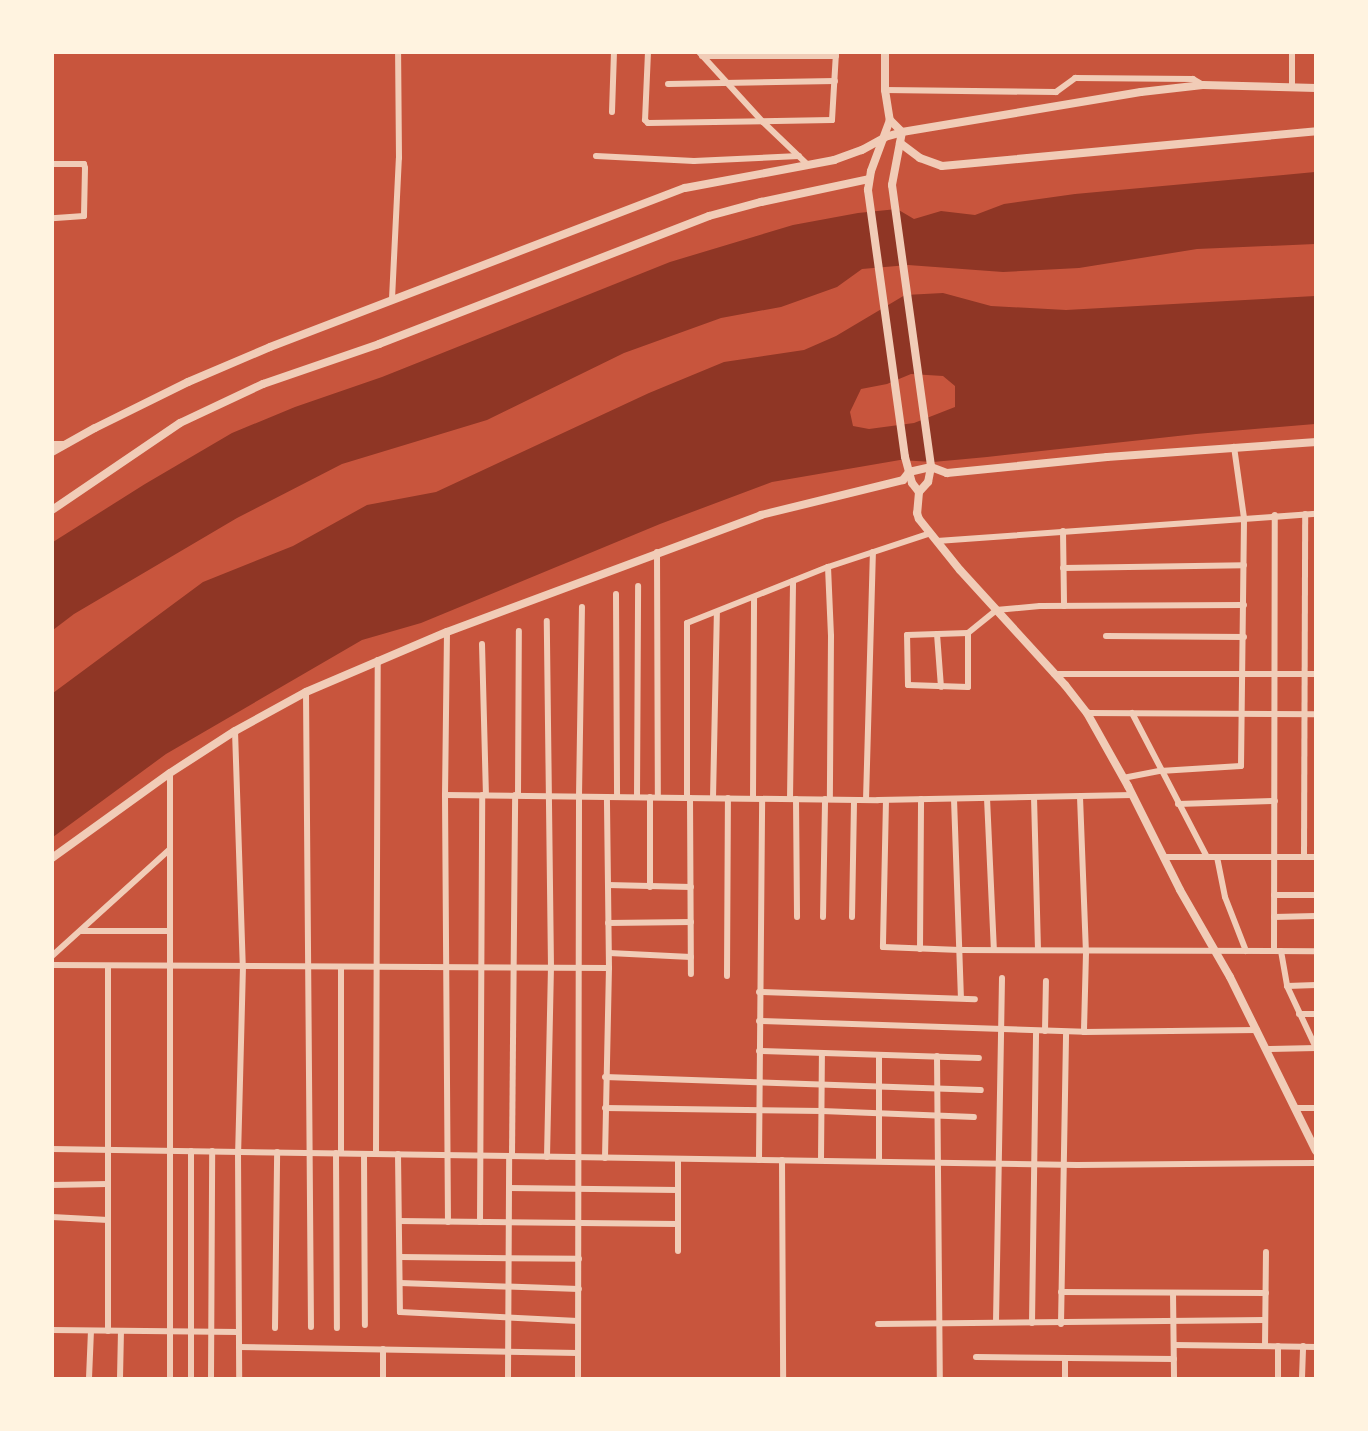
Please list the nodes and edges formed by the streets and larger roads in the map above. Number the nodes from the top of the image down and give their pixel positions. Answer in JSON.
{"nodes":[{"id":1,"x":398,"y":52,"type":"edge"},
{"id":2,"x":614,"y":52,"type":"edge"},
{"id":3,"x":648,"y":52,"type":"edge"},
{"id":4,"x":885,"y":52,"type":"edge"},
{"id":5,"x":1292,"y":52,"type":"edge"},
{"id":6,"x":701,"y":54,"type":"edge"},
{"id":7,"x":836,"y":54,"type":"edge"},
{"id":8,"x":835,"y":81,"type":"junction"},
{"id":9,"x":726,"y":82,"type":"junction"},
{"id":10,"x":668,"y":84,"type":"dead end"},
{"id":11,"x":1203,"y":85,"type":"junction"},
{"id":12,"x":1292,"y":87,"type":"junction"},
{"id":13,"x":1316,"y":88,"type":"edge"},
{"id":14,"x":885,"y":90,"type":"junction"},
{"id":15,"x":612,"y":112,"type":"dead end"},
{"id":16,"x":890,"y":120,"type":"junction"},
{"id":17,"x":763,"y":122,"type":"junction"},
{"id":18,"x":1316,"y":131,"type":"edge"},
{"id":19,"x":902,"y":132,"type":"junction"},
{"id":20,"x":885,"y":137,"type":"junction"},
{"id":21,"x":900,"y":143,"type":"junction"},
{"id":22,"x":596,"y":156,"type":"dead end"},
{"id":23,"x":799,"y":156,"type":"junction"},
{"id":24,"x":52,"y":164,"type":"edge"},
{"id":25,"x":808,"y":165,"type":"junction"},
{"id":26,"x":870,"y":175,"type":"junction"},
{"id":27,"x":52,"y":218,"type":"edge"},
{"id":28,"x":392,"y":299,"type":"junction"},
{"id":29,"x":1316,"y":442,"type":"edge"},
{"id":30,"x":52,"y":444,"type":"edge"},
{"id":31,"x":69,"y":444,"type":"junction"},
{"id":32,"x":1234,"y":447,"type":"junction"},
{"id":33,"x":52,"y":452,"type":"edge"},
{"id":34,"x":931,"y":467,"type":"junction"},
{"id":35,"x":909,"y":472,"type":"junction"},
{"id":36,"x":919,"y":492,"type":"junction"},
{"id":37,"x":52,"y":510,"type":"edge"},
{"id":38,"x":1305,"y":514,"type":"junction"},
{"id":39,"x":1316,"y":514,"type":"edge"},
{"id":40,"x":1275,"y":515,"type":"junction"},
{"id":41,"x":1244,"y":518,"type":"junction"},
{"id":42,"x":1063,"y":531,"type":"junction"},
{"id":43,"x":931,"y":533,"type":"junction"},
{"id":44,"x":937,"y":541,"type":"junction"},
{"id":45,"x":657,"y":552,"type":"junction"},
{"id":46,"x":873,"y":552,"type":"junction"},
{"id":47,"x":1244,"y":565,"type":"junction"},
{"id":48,"x":828,"y":567,"type":"junction"},
{"id":49,"x":1063,"y":568,"type":"junction"},
{"id":50,"x":793,"y":581,"type":"junction"},
{"id":51,"x":638,"y":586,"type":"dead end"},
{"id":52,"x":616,"y":594,"type":"dead end"},
{"id":53,"x":754,"y":597,"type":"junction"},
{"id":54,"x":1244,"y":605,"type":"junction"},
{"id":55,"x":1064,"y":606,"type":"junction"},
{"id":56,"x":582,"y":607,"type":"dead end"},
{"id":57,"x":996,"y":610,"type":"junction"},
{"id":58,"x":717,"y":612,"type":"junction"},
{"id":59,"x":547,"y":621,"type":"dead end"},
{"id":60,"x":519,"y":631,"type":"dead end"},
{"id":61,"x":447,"y":632,"type":"junction"},
{"id":62,"x":968,"y":633,"type":"junction"},
{"id":63,"x":937,"y":634,"type":"junction"},
{"id":64,"x":1106,"y":636,"type":"dead end"},
{"id":65,"x":1244,"y":637,"type":"junction"},
{"id":66,"x":483,"y":644,"type":"dead end"},
{"id":67,"x":378,"y":659,"type":"junction"},
{"id":68,"x":1244,"y":673,"type":"junction"},
{"id":69,"x":1054,"y":674,"type":"junction"},
{"id":70,"x":1275,"y":674,"type":"junction"},
{"id":71,"x":1305,"y":674,"type":"junction"},
{"id":72,"x":1316,"y":674,"type":"edge"},
{"id":73,"x":940,"y":687,"type":"junction"},
{"id":74,"x":306,"y":692,"type":"junction"},
{"id":75,"x":1244,"y":712,"type":"junction"},
{"id":76,"x":1087,"y":713,"type":"junction"},
{"id":77,"x":1132,"y":713,"type":"junction"},
{"id":78,"x":1276,"y":713,"type":"junction"},
{"id":79,"x":1304,"y":714,"type":"junction"},
{"id":80,"x":1316,"y":714,"type":"edge"},
{"id":81,"x":236,"y":731,"type":"junction"},
{"id":82,"x":1161,"y":771,"type":"junction"},
{"id":83,"x":170,"y":773,"type":"junction"},
{"id":84,"x":1123,"y":778,"type":"junction"},
{"id":85,"x":445,"y":795,"type":"junction"},
{"id":86,"x":484,"y":795,"type":"junction"},
{"id":87,"x":517,"y":795,"type":"junction"},
{"id":88,"x":1133,"y":795,"type":"junction"},
{"id":89,"x":550,"y":796,"type":"junction"},
{"id":90,"x":579,"y":796,"type":"junction"},
{"id":91,"x":607,"y":797,"type":"junction"},
{"id":92,"x":617,"y":797,"type":"junction"},
{"id":93,"x":637,"y":797,"type":"junction"},
{"id":94,"x":650,"y":797,"type":"junction"},
{"id":95,"x":658,"y":797,"type":"junction"},
{"id":96,"x":1034,"y":797,"type":"junction"},
{"id":97,"x":1080,"y":797,"type":"junction"},
{"id":98,"x":689,"y":798,"type":"junction"},
{"id":99,"x":713,"y":798,"type":"junction"},
{"id":100,"x":728,"y":798,"type":"junction"},
{"id":101,"x":753,"y":798,"type":"junction"},
{"id":102,"x":987,"y":798,"type":"junction"},
{"id":103,"x":762,"y":799,"type":"junction"},
{"id":104,"x":793,"y":799,"type":"junction"},
{"id":105,"x":827,"y":799,"type":"junction"},
{"id":106,"x":921,"y":799,"type":"junction"},
{"id":107,"x":954,"y":799,"type":"junction"},
{"id":108,"x":854,"y":800,"type":"junction"},
{"id":109,"x":866,"y":800,"type":"junction"},
{"id":110,"x":886,"y":800,"type":"junction"},
{"id":111,"x":1275,"y":801,"type":"junction"},
{"id":112,"x":1178,"y":804,"type":"junction"},
{"id":113,"x":170,"y":849,"type":"junction"},
{"id":114,"x":1275,"y":856,"type":"junction"},
{"id":115,"x":1304,"y":856,"type":"junction"},
{"id":116,"x":1163,"y":857,"type":"junction"},
{"id":117,"x":1207,"y":857,"type":"junction"},
{"id":118,"x":1217,"y":857,"type":"junction"},
{"id":119,"x":1316,"y":857,"type":"edge"},
{"id":120,"x":52,"y":858,"type":"edge"},
{"id":121,"x":608,"y":885,"type":"junction"},
{"id":122,"x":650,"y":887,"type":"junction"},
{"id":123,"x":691,"y":887,"type":"junction"},
{"id":124,"x":1316,"y":895,"type":"edge"},
{"id":125,"x":1274,"y":896,"type":"junction"},
{"id":126,"x":1316,"y":916,"type":"edge"},
{"id":127,"x":796,"y":917,"type":"dead end"},
{"id":128,"x":823,"y":917,"type":"dead end"},
{"id":129,"x":852,"y":917,"type":"dead end"},
{"id":130,"x":1274,"y":917,"type":"junction"},
{"id":131,"x":691,"y":922,"type":"junction"},
{"id":132,"x":608,"y":923,"type":"junction"},
{"id":133,"x":81,"y":931,"type":"junction"},
{"id":134,"x":170,"y":931,"type":"junction"},
{"id":135,"x":920,"y":949,"type":"junction"},
{"id":136,"x":1038,"y":949,"type":"junction"},
{"id":137,"x":960,"y":950,"type":"junction"},
{"id":138,"x":994,"y":950,"type":"junction"},
{"id":139,"x":1086,"y":951,"type":"junction"},
{"id":140,"x":1215,"y":951,"type":"junction"},
{"id":141,"x":1246,"y":951,"type":"junction"},
{"id":142,"x":1277,"y":951,"type":"junction"},
{"id":143,"x":1316,"y":951,"type":"edge"},
{"id":144,"x":609,"y":953,"type":"junction"},
{"id":145,"x":52,"y":956,"type":"edge"},
{"id":146,"x":691,"y":957,"type":"junction"},
{"id":147,"x":52,"y":965,"type":"edge"},
{"id":148,"x":108,"y":966,"type":"junction"},
{"id":149,"x":243,"y":966,"type":"junction"},
{"id":150,"x":170,"y":967,"type":"junction"},
{"id":151,"x":308,"y":967,"type":"junction"},
{"id":152,"x":341,"y":967,"type":"junction"},
{"id":153,"x":377,"y":967,"type":"junction"},
{"id":154,"x":514,"y":968,"type":"junction"},
{"id":155,"x":550,"y":968,"type":"junction"},
{"id":156,"x":579,"y":968,"type":"junction"},
{"id":157,"x":609,"y":968,"type":"junction"},
{"id":158,"x":448,"y":969,"type":"junction"},
{"id":159,"x":481,"y":969,"type":"junction"},
{"id":160,"x":691,"y":974,"type":"dead end"},
{"id":161,"x":727,"y":976,"type":"dead end"},
{"id":162,"x":1002,"y":978,"type":"dead end"},
{"id":163,"x":1046,"y":981,"type":"dead end"},
{"id":164,"x":1316,"y":985,"type":"edge"},
{"id":165,"x":1287,"y":986,"type":"junction"},
{"id":166,"x":759,"y":992,"type":"junction"},
{"id":167,"x":961,"y":998,"type":"junction"},
{"id":168,"x":975,"y":999,"type":"dead end"},
{"id":169,"x":1299,"y":1014,"type":"junction"},
{"id":170,"x":1316,"y":1014,"type":"edge"},
{"id":171,"x":759,"y":1021,"type":"junction"},
{"id":172,"x":1002,"y":1030,"type":"junction"},
{"id":173,"x":1257,"y":1030,"type":"junction"},
{"id":174,"x":1036,"y":1031,"type":"junction"},
{"id":175,"x":1045,"y":1031,"type":"junction"},
{"id":176,"x":1066,"y":1032,"type":"junction"},
{"id":177,"x":1083,"y":1032,"type":"junction"},
{"id":178,"x":1316,"y":1048,"type":"edge"},
{"id":179,"x":1267,"y":1049,"type":"junction"},
{"id":180,"x":759,"y":1051,"type":"junction"},
{"id":181,"x":822,"y":1054,"type":"junction"},
{"id":182,"x":879,"y":1055,"type":"junction"},
{"id":183,"x":937,"y":1056,"type":"junction"},
{"id":184,"x":979,"y":1058,"type":"dead end"},
{"id":185,"x":605,"y":1077,"type":"junction"},
{"id":186,"x":759,"y":1083,"type":"junction"},
{"id":187,"x":822,"y":1085,"type":"junction"},
{"id":188,"x":879,"y":1086,"type":"junction"},
{"id":189,"x":937,"y":1088,"type":"junction"},
{"id":190,"x":981,"y":1090,"type":"dead end"},
{"id":191,"x":605,"y":1108,"type":"junction"},
{"id":192,"x":1295,"y":1108,"type":"junction"},
{"id":193,"x":1316,"y":1108,"type":"edge"},
{"id":194,"x":760,"y":1110,"type":"junction"},
{"id":195,"x":822,"y":1111,"type":"junction"},
{"id":196,"x":879,"y":1112,"type":"junction"},
{"id":197,"x":938,"y":1115,"type":"junction"},
{"id":198,"x":974,"y":1117,"type":"dead end"},
{"id":199,"x":52,"y":1149,"type":"edge"},
{"id":200,"x":108,"y":1150,"type":"junction"},
{"id":201,"x":171,"y":1151,"type":"junction"},
{"id":202,"x":191,"y":1151,"type":"junction"},
{"id":203,"x":212,"y":1151,"type":"junction"},
{"id":204,"x":238,"y":1151,"type":"junction"},
{"id":205,"x":1316,"y":1151,"type":"edge"},
{"id":206,"x":277,"y":1152,"type":"junction"},
{"id":207,"x":312,"y":1153,"type":"junction"},
{"id":208,"x":339,"y":1153,"type":"junction"},
{"id":209,"x":364,"y":1154,"type":"junction"},
{"id":210,"x":376,"y":1154,"type":"junction"},
{"id":211,"x":398,"y":1154,"type":"junction"},
{"id":212,"x":446,"y":1155,"type":"junction"},
{"id":213,"x":480,"y":1156,"type":"junction"},
{"id":214,"x":511,"y":1156,"type":"junction"},
{"id":215,"x":547,"y":1157,"type":"junction"},
{"id":216,"x":578,"y":1157,"type":"junction"},
{"id":217,"x":605,"y":1158,"type":"junction"},
{"id":218,"x":678,"y":1159,"type":"junction"},
{"id":219,"x":759,"y":1160,"type":"junction"},
{"id":220,"x":782,"y":1160,"type":"junction"},
{"id":221,"x":822,"y":1160,"type":"junction"},
{"id":222,"x":879,"y":1161,"type":"junction"},
{"id":223,"x":939,"y":1163,"type":"junction"},
{"id":224,"x":1316,"y":1163,"type":"edge"},
{"id":225,"x":1000,"y":1164,"type":"junction"},
{"id":226,"x":1034,"y":1164,"type":"junction"},
{"id":227,"x":1064,"y":1165,"type":"junction"},
{"id":228,"x":108,"y":1184,"type":"junction"},
{"id":229,"x":52,"y":1185,"type":"edge"},
{"id":230,"x":509,"y":1188,"type":"junction"},
{"id":231,"x":578,"y":1189,"type":"junction"},
{"id":232,"x":678,"y":1190,"type":"junction"},
{"id":233,"x":52,"y":1217,"type":"edge"},
{"id":234,"x":108,"y":1220,"type":"junction"},
{"id":235,"x":399,"y":1221,"type":"junction"},
{"id":236,"x":448,"y":1222,"type":"junction"},
{"id":237,"x":480,"y":1222,"type":"junction"},
{"id":238,"x":509,"y":1222,"type":"junction"},
{"id":239,"x":578,"y":1223,"type":"junction"},
{"id":240,"x":678,"y":1224,"type":"junction"},
{"id":241,"x":678,"y":1251,"type":"dead end"},
{"id":242,"x":1266,"y":1252,"type":"dead end"},
{"id":243,"x":399,"y":1257,"type":"junction"},
{"id":244,"x":509,"y":1259,"type":"junction"},
{"id":245,"x":579,"y":1259,"type":"junction"},
{"id":246,"x":400,"y":1283,"type":"junction"},
{"id":247,"x":509,"y":1287,"type":"junction"},
{"id":248,"x":579,"y":1288,"type":"junction"},
{"id":249,"x":1061,"y":1292,"type":"junction"},
{"id":250,"x":1173,"y":1293,"type":"junction"},
{"id":251,"x":1266,"y":1293,"type":"junction"},
{"id":252,"x":508,"y":1317,"type":"junction"},
{"id":253,"x":1265,"y":1320,"type":"junction"},
{"id":254,"x":578,"y":1321,"type":"junction"},
{"id":255,"x":1174,"y":1321,"type":"junction"},
{"id":256,"x":996,"y":1322,"type":"junction"},
{"id":257,"x":941,"y":1323,"type":"junction"},
{"id":258,"x":1032,"y":1323,"type":"junction"},
{"id":259,"x":878,"y":1324,"type":"dead end"},
{"id":260,"x":1061,"y":1324,"type":"junction"},
{"id":261,"x":365,"y":1325,"type":"dead end"},
{"id":262,"x":311,"y":1327,"type":"dead end"},
{"id":263,"x":275,"y":1328,"type":"dead end"},
{"id":264,"x":337,"y":1328,"type":"dead end"},
{"id":265,"x":52,"y":1330,"type":"edge"},
{"id":266,"x":91,"y":1330,"type":"junction"},
{"id":267,"x":108,"y":1331,"type":"junction"},
{"id":268,"x":121,"y":1331,"type":"junction"},
{"id":269,"x":170,"y":1332,"type":"junction"},
{"id":270,"x":192,"y":1332,"type":"junction"},
{"id":271,"x":238,"y":1332,"type":"junction"},
{"id":272,"x":212,"y":1333,"type":"junction"},
{"id":273,"x":1174,"y":1345,"type":"junction"},
{"id":274,"x":1265,"y":1346,"type":"junction"},
{"id":275,"x":1278,"y":1346,"type":"junction"},
{"id":276,"x":1303,"y":1346,"type":"junction"},
{"id":277,"x":238,"y":1347,"type":"junction"},
{"id":278,"x":1316,"y":1347,"type":"edge"},
{"id":279,"x":383,"y":1349,"type":"junction"},
{"id":280,"x":508,"y":1352,"type":"junction"},
{"id":281,"x":578,"y":1353,"type":"junction"},
{"id":282,"x":976,"y":1357,"type":"dead end"},
{"id":283,"x":1065,"y":1359,"type":"junction"},
{"id":284,"x":1174,"y":1359,"type":"junction"},
{"id":285,"x":89,"y":1378,"type":"edge"},
{"id":286,"x":120,"y":1378,"type":"edge"},
{"id":287,"x":170,"y":1378,"type":"edge"},
{"id":288,"x":191,"y":1378,"type":"edge"},
{"id":289,"x":211,"y":1378,"type":"edge"},
{"id":290,"x":239,"y":1378,"type":"edge"},
{"id":291,"x":383,"y":1378,"type":"edge"},
{"id":292,"x":508,"y":1378,"type":"edge"},
{"id":293,"x":578,"y":1378,"type":"edge"},
{"id":294,"x":783,"y":1378,"type":"edge"},
{"id":295,"x":940,"y":1378,"type":"edge"},
{"id":296,"x":1065,"y":1378,"type":"edge"},
{"id":297,"x":1174,"y":1378,"type":"edge"},
{"id":298,"x":1278,"y":1378,"type":"edge"},
{"id":299,"x":1302,"y":1378,"type":"edge"}],
"edges":[{"from":1,"to":28,"type":"street"},
{"from":2,"to":15,"type":"street"},
{"from":3,"to":17,"type":"street"},
{"from":4,"to":14,"type":"street"},
{"from":5,"to":12,"type":"street"},
{"from":6,"to":7,"type":"street"},
{"from":6,"to":9,"type":"street"},
{"from":7,"to":8,"type":"street"},
{"from":8,"to":9,"type":"street"},
{"from":8,"to":17,"type":"street"},
{"from":9,"to":10,"type":"street"},
{"from":9,"to":17,"type":"street"},
{"from":11,"to":12,"type":"street"},
{"from":11,"to":14,"type":"street"},
{"from":11,"to":19,"type":"street"},
{"from":12,"to":13,"type":"street"},
{"from":14,"to":16,"type":"street"},
{"from":16,"to":19,"type":"street"},
{"from":16,"to":20,"type":"street"},
{"from":17,"to":23,"type":"street"},
{"from":18,"to":21,"type":"street"},
{"from":19,"to":20,"type":"street"},
{"from":19,"to":21,"type":"street"},
{"from":20,"to":25,"type":"street"},
{"from":20,"to":26,"type":"street"},
{"from":21,"to":34,"type":"street"},
{"from":22,"to":23,"type":"street"},
{"from":23,"to":25,"type":"street"},
{"from":24,"to":27,"type":"street"},
{"from":25,"to":28,"type":"street"},
{"from":26,"to":35,"type":"street"},
{"from":26,"to":37,"type":"street"},
{"from":28,"to":31,"type":"street"},
{"from":29,"to":32,"type":"street"},
{"from":30,"to":31,"type":"street"},
{"from":31,"to":33,"type":"street"},
{"from":32,"to":34,"type":"street"},
{"from":32,"to":41,"type":"street"},
{"from":34,"to":35,"type":"street"},
{"from":34,"to":36,"type":"street"},
{"from":35,"to":36,"type":"street"},
{"from":35,"to":45,"type":"street"},
{"from":36,"to":43,"type":"street"},
{"from":38,"to":39,"type":"street"},
{"from":38,"to":40,"type":"street"},
{"from":38,"to":71,"type":"street"},
{"from":40,"to":41,"type":"street"},
{"from":40,"to":70,"type":"street"},
{"from":41,"to":42,"type":"street"},
{"from":41,"to":47,"type":"street"},
{"from":42,"to":44,"type":"street"},
{"from":42,"to":49,"type":"street"},
{"from":43,"to":44,"type":"street"},
{"from":43,"to":46,"type":"street"},
{"from":44,"to":57,"type":"street"},
{"from":45,"to":61,"type":"street"},
{"from":45,"to":95,"type":"street"},
{"from":46,"to":48,"type":"street"},
{"from":46,"to":109,"type":"street"},
{"from":47,"to":49,"type":"street"},
{"from":47,"to":54,"type":"street"},
{"from":48,"to":50,"type":"street"},
{"from":48,"to":105,"type":"street"},
{"from":49,"to":55,"type":"street"},
{"from":50,"to":53,"type":"street"},
{"from":50,"to":104,"type":"street"},
{"from":51,"to":93,"type":"street"},
{"from":52,"to":92,"type":"street"},
{"from":53,"to":58,"type":"street"},
{"from":53,"to":101,"type":"street"},
{"from":54,"to":55,"type":"street"},
{"from":54,"to":65,"type":"street"},
{"from":55,"to":57,"type":"street"},
{"from":56,"to":90,"type":"street"},
{"from":57,"to":62,"type":"street"},
{"from":57,"to":69,"type":"street"},
{"from":58,"to":98,"type":"street"},
{"from":58,"to":99,"type":"street"},
{"from":59,"to":89,"type":"street"},
{"from":60,"to":87,"type":"street"},
{"from":61,"to":67,"type":"street"},
{"from":61,"to":85,"type":"street"},
{"from":62,"to":63,"type":"street"},
{"from":62,"to":73,"type":"street"},
{"from":63,"to":73,"type":"street"},
{"from":63,"to":73,"type":"street"},
{"from":64,"to":65,"type":"street"},
{"from":65,"to":68,"type":"street"},
{"from":66,"to":86,"type":"street"},
{"from":67,"to":74,"type":"street"},
{"from":67,"to":153,"type":"street"},
{"from":68,"to":69,"type":"street"},
{"from":68,"to":70,"type":"street"},
{"from":68,"to":75,"type":"street"},
{"from":69,"to":76,"type":"street"},
{"from":70,"to":71,"type":"street"},
{"from":70,"to":78,"type":"street"},
{"from":71,"to":72,"type":"street"},
{"from":71,"to":79,"type":"street"},
{"from":74,"to":81,"type":"street"},
{"from":74,"to":151,"type":"street"},
{"from":75,"to":77,"type":"street"},
{"from":75,"to":78,"type":"street"},
{"from":75,"to":82,"type":"street"},
{"from":76,"to":77,"type":"street"},
{"from":76,"to":84,"type":"street"},
{"from":77,"to":82,"type":"street"},
{"from":78,"to":79,"type":"street"},
{"from":78,"to":111,"type":"street"},
{"from":79,"to":80,"type":"street"},
{"from":79,"to":115,"type":"street"},
{"from":81,"to":83,"type":"street"},
{"from":81,"to":149,"type":"street"},
{"from":82,"to":84,"type":"street"},
{"from":82,"to":112,"type":"street"},
{"from":83,"to":113,"type":"street"},
{"from":83,"to":120,"type":"street"},
{"from":84,"to":88,"type":"street"},
{"from":85,"to":86,"type":"street"},
{"from":85,"to":158,"type":"street"},
{"from":86,"to":87,"type":"street"},
{"from":86,"to":159,"type":"street"},
{"from":87,"to":89,"type":"street"},
{"from":87,"to":154,"type":"street"},
{"from":88,"to":97,"type":"street"},
{"from":88,"to":116,"type":"street"},
{"from":89,"to":90,"type":"street"},
{"from":89,"to":155,"type":"street"},
{"from":90,"to":91,"type":"street"},
{"from":90,"to":156,"type":"street"},
{"from":91,"to":92,"type":"street"},
{"from":91,"to":121,"type":"street"},
{"from":92,"to":93,"type":"street"},
{"from":93,"to":94,"type":"street"},
{"from":94,"to":95,"type":"street"},
{"from":94,"to":122,"type":"street"},
{"from":95,"to":98,"type":"street"},
{"from":96,"to":97,"type":"street"},
{"from":96,"to":102,"type":"street"},
{"from":96,"to":136,"type":"street"},
{"from":97,"to":139,"type":"street"},
{"from":98,"to":99,"type":"street"},
{"from":98,"to":123,"type":"street"},
{"from":99,"to":100,"type":"street"},
{"from":100,"to":101,"type":"street"},
{"from":100,"to":161,"type":"street"},
{"from":101,"to":103,"type":"street"},
{"from":102,"to":107,"type":"street"},
{"from":102,"to":138,"type":"street"},
{"from":103,"to":104,"type":"street"},
{"from":103,"to":166,"type":"street"},
{"from":104,"to":105,"type":"street"},
{"from":104,"to":127,"type":"street"},
{"from":105,"to":108,"type":"street"},
{"from":105,"to":128,"type":"street"},
{"from":106,"to":107,"type":"street"},
{"from":106,"to":110,"type":"street"},
{"from":106,"to":135,"type":"street"},
{"from":107,"to":137,"type":"street"},
{"from":108,"to":109,"type":"street"},
{"from":108,"to":129,"type":"street"},
{"from":109,"to":110,"type":"street"},
{"from":110,"to":135,"type":"street"},
{"from":111,"to":112,"type":"street"},
{"from":111,"to":114,"type":"street"},
{"from":112,"to":117,"type":"street"},
{"from":113,"to":133,"type":"street"},
{"from":113,"to":134,"type":"street"},
{"from":114,"to":115,"type":"street"},
{"from":114,"to":118,"type":"street"},
{"from":114,"to":125,"type":"street"},
{"from":115,"to":119,"type":"street"},
{"from":116,"to":117,"type":"street"},
{"from":116,"to":140,"type":"street"},
{"from":117,"to":118,"type":"street"},
{"from":118,"to":141,"type":"street"},
{"from":121,"to":122,"type":"street"},
{"from":121,"to":132,"type":"street"},
{"from":122,"to":123,"type":"street"},
{"from":123,"to":131,"type":"street"},
{"from":124,"to":125,"type":"street"},
{"from":125,"to":130,"type":"street"},
{"from":126,"to":130,"type":"street"},
{"from":130,"to":142,"type":"street"},
{"from":131,"to":132,"type":"street"},
{"from":131,"to":146,"type":"street"},
{"from":132,"to":144,"type":"street"},
{"from":133,"to":134,"type":"street"},
{"from":133,"to":145,"type":"street"},
{"from":134,"to":150,"type":"street"},
{"from":135,"to":137,"type":"street"},
{"from":136,"to":138,"type":"street"},
{"from":136,"to":139,"type":"street"},
{"from":137,"to":138,"type":"street"},
{"from":137,"to":167,"type":"street"},
{"from":139,"to":140,"type":"street"},
{"from":139,"to":177,"type":"street"},
{"from":140,"to":141,"type":"street"},
{"from":140,"to":173,"type":"street"},
{"from":141,"to":142,"type":"street"},
{"from":142,"to":143,"type":"street"},
{"from":142,"to":165,"type":"street"},
{"from":144,"to":146,"type":"street"},
{"from":144,"to":157,"type":"street"},
{"from":146,"to":160,"type":"street"},
{"from":147,"to":148,"type":"street"},
{"from":148,"to":150,"type":"street"},
{"from":148,"to":200,"type":"street"},
{"from":149,"to":150,"type":"street"},
{"from":149,"to":151,"type":"street"},
{"from":149,"to":204,"type":"street"},
{"from":150,"to":201,"type":"street"},
{"from":151,"to":152,"type":"street"},
{"from":151,"to":207,"type":"street"},
{"from":152,"to":153,"type":"street"},
{"from":152,"to":208,"type":"street"},
{"from":153,"to":158,"type":"street"},
{"from":153,"to":210,"type":"street"},
{"from":154,"to":155,"type":"street"},
{"from":154,"to":159,"type":"street"},
{"from":154,"to":214,"type":"street"},
{"from":155,"to":156,"type":"street"},
{"from":155,"to":215,"type":"street"},
{"from":156,"to":157,"type":"street"},
{"from":156,"to":216,"type":"street"},
{"from":157,"to":185,"type":"street"},
{"from":158,"to":159,"type":"street"},
{"from":158,"to":212,"type":"street"},
{"from":159,"to":213,"type":"street"},
{"from":162,"to":172,"type":"street"},
{"from":163,"to":175,"type":"street"},
{"from":164,"to":165,"type":"street"},
{"from":165,"to":169,"type":"street"},
{"from":166,"to":167,"type":"street"},
{"from":166,"to":171,"type":"street"},
{"from":167,"to":168,"type":"street"},
{"from":169,"to":170,"type":"street"},
{"from":169,"to":178,"type":"street"},
{"from":171,"to":172,"type":"street"},
{"from":171,"to":180,"type":"street"},
{"from":172,"to":174,"type":"street"},
{"from":172,"to":225,"type":"street"},
{"from":173,"to":177,"type":"street"},
{"from":173,"to":179,"type":"street"},
{"from":174,"to":175,"type":"street"},
{"from":174,"to":226,"type":"street"},
{"from":175,"to":176,"type":"street"},
{"from":176,"to":177,"type":"street"},
{"from":176,"to":227,"type":"street"},
{"from":178,"to":179,"type":"street"},
{"from":179,"to":192,"type":"street"},
{"from":180,"to":181,"type":"street"},
{"from":180,"to":186,"type":"street"},
{"from":181,"to":182,"type":"street"},
{"from":181,"to":187,"type":"street"},
{"from":182,"to":183,"type":"street"},
{"from":182,"to":188,"type":"street"},
{"from":183,"to":184,"type":"street"},
{"from":183,"to":189,"type":"street"},
{"from":185,"to":186,"type":"street"},
{"from":185,"to":191,"type":"street"},
{"from":186,"to":187,"type":"street"},
{"from":186,"to":194,"type":"street"},
{"from":187,"to":188,"type":"street"},
{"from":187,"to":195,"type":"street"},
{"from":188,"to":189,"type":"street"},
{"from":188,"to":196,"type":"street"},
{"from":189,"to":190,"type":"street"},
{"from":189,"to":197,"type":"street"},
{"from":191,"to":194,"type":"street"},
{"from":191,"to":217,"type":"street"},
{"from":192,"to":193,"type":"street"},
{"from":192,"to":205,"type":"street"},
{"from":194,"to":195,"type":"street"},
{"from":194,"to":219,"type":"street"},
{"from":195,"to":196,"type":"street"},
{"from":195,"to":221,"type":"street"},
{"from":196,"to":197,"type":"street"},
{"from":196,"to":222,"type":"street"},
{"from":197,"to":198,"type":"street"},
{"from":197,"to":223,"type":"street"},
{"from":199,"to":200,"type":"street"},
{"from":200,"to":201,"type":"street"},
{"from":200,"to":228,"type":"street"},
{"from":201,"to":202,"type":"street"},
{"from":201,"to":269,"type":"street"},
{"from":202,"to":203,"type":"street"},
{"from":202,"to":270,"type":"street"},
{"from":203,"to":204,"type":"street"},
{"from":203,"to":272,"type":"street"},
{"from":204,"to":206,"type":"street"},
{"from":204,"to":271,"type":"street"},
{"from":206,"to":207,"type":"street"},
{"from":206,"to":263,"type":"street"},
{"from":207,"to":208,"type":"street"},
{"from":207,"to":262,"type":"street"},
{"from":208,"to":209,"type":"street"},
{"from":208,"to":264,"type":"street"},
{"from":209,"to":210,"type":"street"},
{"from":209,"to":261,"type":"street"},
{"from":210,"to":211,"type":"street"},
{"from":211,"to":212,"type":"street"},
{"from":211,"to":235,"type":"street"},
{"from":212,"to":213,"type":"street"},
{"from":212,"to":236,"type":"street"},
{"from":213,"to":214,"type":"street"},
{"from":213,"to":237,"type":"street"},
{"from":214,"to":215,"type":"street"},
{"from":214,"to":230,"type":"street"},
{"from":215,"to":216,"type":"street"},
{"from":216,"to":217,"type":"street"},
{"from":216,"to":231,"type":"street"},
{"from":217,"to":218,"type":"street"},
{"from":218,"to":219,"type":"street"},
{"from":218,"to":232,"type":"street"},
{"from":219,"to":220,"type":"street"},
{"from":220,"to":221,"type":"street"},
{"from":220,"to":294,"type":"street"},
{"from":221,"to":222,"type":"street"},
{"from":222,"to":223,"type":"street"},
{"from":223,"to":225,"type":"street"},
{"from":223,"to":257,"type":"street"},
{"from":224,"to":227,"type":"street"},
{"from":225,"to":226,"type":"street"},
{"from":225,"to":256,"type":"street"},
{"from":226,"to":227,"type":"street"},
{"from":226,"to":258,"type":"street"},
{"from":227,"to":249,"type":"street"},
{"from":228,"to":229,"type":"street"},
{"from":228,"to":234,"type":"street"},
{"from":230,"to":231,"type":"street"},
{"from":230,"to":238,"type":"street"},
{"from":231,"to":232,"type":"street"},
{"from":231,"to":239,"type":"street"},
{"from":232,"to":240,"type":"street"},
{"from":233,"to":234,"type":"street"},
{"from":234,"to":267,"type":"street"},
{"from":235,"to":236,"type":"street"},
{"from":235,"to":243,"type":"street"},
{"from":236,"to":237,"type":"street"},
{"from":237,"to":238,"type":"street"},
{"from":238,"to":239,"type":"street"},
{"from":238,"to":244,"type":"street"},
{"from":239,"to":240,"type":"street"},
{"from":239,"to":245,"type":"street"},
{"from":240,"to":241,"type":"street"},
{"from":242,"to":251,"type":"street"},
{"from":243,"to":244,"type":"street"},
{"from":243,"to":246,"type":"street"},
{"from":244,"to":245,"type":"street"},
{"from":244,"to":247,"type":"street"},
{"from":245,"to":248,"type":"street"},
{"from":246,"to":247,"type":"street"},
{"from":246,"to":252,"type":"street"},
{"from":247,"to":248,"type":"street"},
{"from":247,"to":252,"type":"street"},
{"from":248,"to":254,"type":"street"},
{"from":249,"to":250,"type":"street"},
{"from":249,"to":260,"type":"street"},
{"from":250,"to":251,"type":"street"},
{"from":250,"to":255,"type":"street"},
{"from":251,"to":253,"type":"street"},
{"from":252,"to":254,"type":"street"},
{"from":252,"to":280,"type":"street"},
{"from":253,"to":255,"type":"street"},
{"from":253,"to":274,"type":"street"},
{"from":254,"to":281,"type":"street"},
{"from":255,"to":260,"type":"street"},
{"from":255,"to":273,"type":"street"},
{"from":256,"to":257,"type":"street"},
{"from":256,"to":258,"type":"street"},
{"from":257,"to":259,"type":"street"},
{"from":257,"to":295,"type":"street"},
{"from":258,"to":260,"type":"street"},
{"from":265,"to":266,"type":"street"},
{"from":266,"to":267,"type":"street"},
{"from":266,"to":285,"type":"street"},
{"from":267,"to":268,"type":"street"},
{"from":268,"to":269,"type":"street"},
{"from":268,"to":286,"type":"street"},
{"from":269,"to":270,"type":"street"},
{"from":269,"to":287,"type":"street"},
{"from":270,"to":272,"type":"street"},
{"from":270,"to":288,"type":"street"},
{"from":271,"to":272,"type":"street"},
{"from":271,"to":277,"type":"street"},
{"from":272,"to":289,"type":"street"},
{"from":273,"to":274,"type":"street"},
{"from":273,"to":284,"type":"street"},
{"from":274,"to":275,"type":"street"},
{"from":275,"to":276,"type":"street"},
{"from":275,"to":298,"type":"street"},
{"from":276,"to":278,"type":"street"},
{"from":276,"to":299,"type":"street"},
{"from":277,"to":279,"type":"street"},
{"from":277,"to":290,"type":"street"},
{"from":279,"to":280,"type":"street"},
{"from":279,"to":291,"type":"street"},
{"from":280,"to":281,"type":"street"},
{"from":280,"to":292,"type":"street"},
{"from":281,"to":293,"type":"street"},
{"from":282,"to":283,"type":"street"},
{"from":283,"to":284,"type":"street"},
{"from":283,"to":296,"type":"street"},
{"from":284,"to":297,"type":"street"}]}
